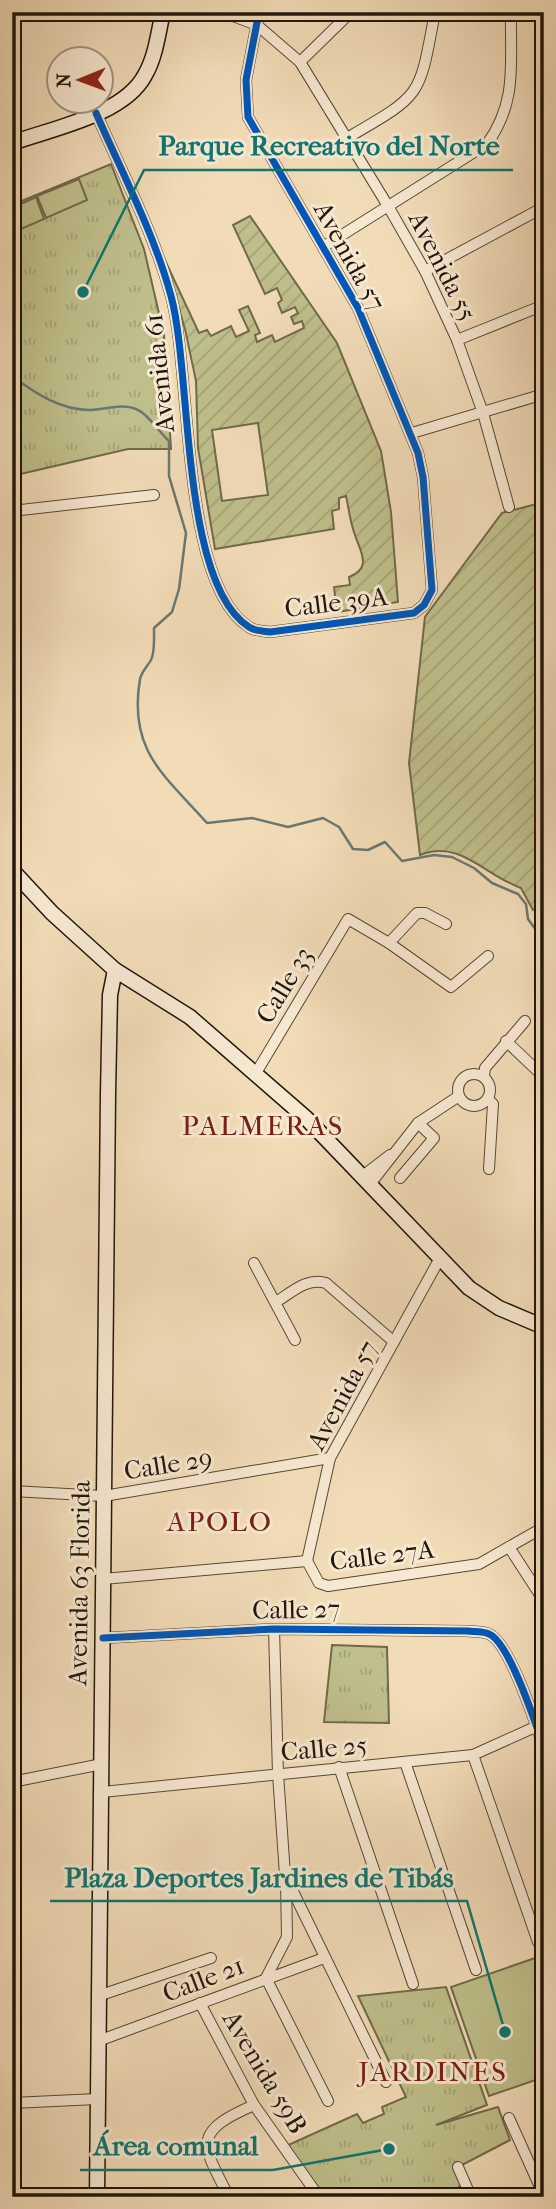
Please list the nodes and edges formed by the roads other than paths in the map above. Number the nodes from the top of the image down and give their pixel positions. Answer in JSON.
{"nodes":[{"id":1,"x":163,"y":12,"type":"edge"},
{"id":2,"x":222,"y":12,"type":"edge"},
{"id":3,"x":259,"y":12,"type":"edge"},
{"id":4,"x":435,"y":12,"type":"edge"},
{"id":5,"x":511,"y":12,"type":"edge"},
{"id":6,"x":348,"y":15,"type":"dead end"},
{"id":7,"x":257,"y":25,"type":"junction"},
{"id":8,"x":300,"y":62,"type":"junction"},
{"id":9,"x":116,"y":101,"type":"edge"},
{"id":10,"x":88,"y":116,"type":"edge"},
{"id":11,"x":97,"y":116,"type":"edge"},
{"id":12,"x":347,"y":138,"type":"junction"},
{"id":13,"x":12,"y":143,"type":"edge"},
{"id":14,"x":388,"y":206,"type":"junction"},
{"id":15,"x":544,"y":207,"type":"edge"},
{"id":16,"x":323,"y":247,"type":"junction"},
{"id":17,"x":425,"y":271,"type":"junction"},
{"id":18,"x":544,"y":305,"type":"edge"},
{"id":19,"x":457,"y":340,"type":"junction"},
{"id":20,"x":544,"y":394,"type":"edge"},
{"id":21,"x":483,"y":413,"type":"junction"},
{"id":22,"x":412,"y":433,"type":"junction"},
{"id":23,"x":154,"y":495,"type":"dead end"},
{"id":24,"x":509,"y":507,"type":"dead end"},
{"id":25,"x":12,"y":511,"type":"edge"},
{"id":26,"x":424,"y":605,"type":"joint"},
{"id":27,"x":251,"y":629,"type":"joint"},
{"id":28,"x":12,"y":870,"type":"edge"},
{"id":29,"x":446,"y":924,"type":"dead end"},
{"id":30,"x":389,"y":943,"type":"junction"},
{"id":31,"x":488,"y":956,"type":"dead end"},
{"id":32,"x":115,"y":970,"type":"junction"},
{"id":33,"x":138,"y":984,"type":"junction"},
{"id":34,"x":110,"y":995,"type":"junction"},
{"id":35,"x":525,"y":1021,"type":"dead end"},
{"id":36,"x":506,"y":1041,"type":"junction"},
{"id":37,"x":256,"y":1073,"type":"junction"},
{"id":38,"x":484,"y":1076,"type":"junction"},
{"id":39,"x":544,"y":1077,"type":"edge"},
{"id":40,"x":459,"y":1096,"type":"junction"},
{"id":41,"x":488,"y":1099,"type":"junction"},
{"id":42,"x":418,"y":1123,"type":"junction"},
{"id":43,"x":489,"y":1170,"type":"dead end"},
{"id":44,"x":400,"y":1178,"type":"dead end"},
{"id":45,"x":368,"y":1179,"type":"junction"},
{"id":46,"x":440,"y":1258,"type":"junction"},
{"id":47,"x":254,"y":1263,"type":"dead end"},
{"id":48,"x":276,"y":1302,"type":"junction"},
{"id":49,"x":544,"y":1327,"type":"edge"},
{"id":50,"x":295,"y":1340,"type":"dead end"},
{"id":51,"x":394,"y":1342,"type":"junction"},
{"id":52,"x":330,"y":1458,"type":"junction"},
{"id":53,"x":12,"y":1491,"type":"edge"},
{"id":54,"x":104,"y":1496,"type":"junction"},
{"id":55,"x":544,"y":1527,"type":"edge"},
{"id":56,"x":509,"y":1546,"type":"junction"},
{"id":57,"x":307,"y":1561,"type":"junction"},
{"id":58,"x":103,"y":1579,"type":"junction"},
{"id":59,"x":544,"y":1601,"type":"edge"},
{"id":60,"x":274,"y":1629,"type":"junction"},
{"id":61,"x":103,"y":1638,"type":"junction"},
{"id":62,"x":540,"y":1725,"type":"edge"},
{"id":63,"x":544,"y":1748,"type":"edge"},
{"id":64,"x":473,"y":1755,"type":"junction"},
{"id":65,"x":405,"y":1762,"type":"junction"},
{"id":66,"x":102,"y":1764,"type":"junction"},
{"id":67,"x":339,"y":1767,"type":"junction"},
{"id":68,"x":278,"y":1774,"type":"junction"},
{"id":69,"x":12,"y":1782,"type":"edge"},
{"id":70,"x":102,"y":1792,"type":"junction"},
{"id":71,"x":285,"y":1875,"type":"junction"},
{"id":72,"x":538,"y":1942,"type":"dead end"},
{"id":73,"x":211,"y":1958,"type":"dead end"},
{"id":74,"x":324,"y":1958,"type":"junction"},
{"id":75,"x":476,"y":1970,"type":"dead end"},
{"id":76,"x":266,"y":1978,"type":"junction"},
{"id":77,"x":413,"y":1984,"type":"dead end"},
{"id":78,"x":98,"y":1996,"type":"junction"},
{"id":79,"x":200,"y":2003,"type":"junction"},
{"id":80,"x":97,"y":2041,"type":"junction"},
{"id":81,"x":386,"y":2082,"type":"dead end"},
{"id":82,"x":97,"y":2099,"type":"junction"},
{"id":83,"x":328,"y":2101,"type":"dead end"},
{"id":84,"x":12,"y":2103,"type":"edge"},
{"id":85,"x":254,"y":2105,"type":"junction"},
{"id":86,"x":509,"y":2118,"type":"dead end"},
{"id":87,"x":458,"y":2167,"type":"dead end"},
{"id":88,"x":544,"y":2196,"type":"edge"},
{"id":89,"x":97,"y":2197,"type":"edge"},
{"id":90,"x":229,"y":2197,"type":"edge"},
{"id":91,"x":319,"y":2197,"type":"edge"},
{"id":92,"x":471,"y":2197,"type":"edge"}],
"edges":[{"from":1,"to":9,"type":"main road"},
{"from":2,"to":7,"type":"street"},
{"from":3,"to":7,"type":"street","name":"Avenida 57"},
{"from":4,"to":12,"type":"street"},
{"from":5,"to":14,"type":"street"},
{"from":6,"to":8,"type":"street"},
{"from":7,"to":8,"type":"street","name":"Avenida 55"},
{"from":7,"to":16,"type":"street","name":"Avenida 57"},
{"from":8,"to":12,"type":"street","name":"Avenida 55"},
{"from":10,"to":13,"type":"main road"},
{"from":11,"to":27,"type":"street","name":"Avenida 61"},
{"from":12,"to":14,"type":"street","name":"Avenida 55"},
{"from":14,"to":16,"type":"street"},
{"from":14,"to":17,"type":"street","name":"Avenida 55"},
{"from":15,"to":17,"type":"street"},
{"from":16,"to":22,"type":"street","name":"Avenida 57"},
{"from":17,"to":19,"type":"street","name":"Avenida 55"},
{"from":18,"to":19,"type":"street"},
{"from":19,"to":21,"type":"street","name":"Avenida 55"},
{"from":20,"to":21,"type":"street"},
{"from":21,"to":22,"type":"street"},
{"from":21,"to":24,"type":"street","name":"Avenida 55"},
{"from":22,"to":26,"type":"street","name":"Avenida 57"},
{"from":23,"to":25,"type":"street"},
{"from":26,"to":27,"type":"street","name":"Calle 39A"},
{"from":28,"to":32,"type":"main road"},
{"from":29,"to":30,"type":"street"},
{"from":30,"to":31,"type":"street"},
{"from":30,"to":37,"type":"street","name":"Calle 33"},
{"from":32,"to":33,"type":"main road"},
{"from":32,"to":34,"type":"main road","name":"Avenida 63 Florida"},
{"from":33,"to":34,"type":"main road"},
{"from":33,"to":37,"type":"main road"},
{"from":34,"to":54,"type":"main road","name":"Avenida 63 Florida"},
{"from":35,"to":36,"type":"street"},
{"from":36,"to":38,"type":"street"},
{"from":36,"to":39,"type":"street"},
{"from":37,"to":45,"type":"main road"},
{"from":38,"to":40,"type":"street"},
{"from":38,"to":41,"type":"street"},
{"from":40,"to":41,"type":"street"},
{"from":40,"to":42,"type":"street"},
{"from":41,"to":43,"type":"street"},
{"from":42,"to":44,"type":"street"},
{"from":42,"to":45,"type":"street"},
{"from":45,"to":46,"type":"main road"},
{"from":46,"to":49,"type":"main road"},
{"from":46,"to":51,"type":"street","name":"Avenida 57"},
{"from":47,"to":48,"type":"street"},
{"from":48,"to":50,"type":"street"},
{"from":48,"to":51,"type":"street"},
{"from":51,"to":52,"type":"street","name":"Avenida 57"},
{"from":52,"to":54,"type":"street","name":"Calle 29"},
{"from":52,"to":57,"type":"street","name":"Avenida 57"},
{"from":53,"to":54,"type":"street","name":"Calle 29"},
{"from":54,"to":58,"type":"main road","name":"Avenida 63 Florida"},
{"from":55,"to":56,"type":"street","name":"Calle 27A"},
{"from":56,"to":57,"type":"street","name":"Calle 27A"},
{"from":56,"to":59,"type":"street"},
{"from":57,"to":58,"type":"street","name":"Calle 27A"},
{"from":58,"to":61,"type":"main road","name":"Avenida 63 Florida"},
{"from":60,"to":61,"type":"street","name":"Calle 27"},
{"from":60,"to":62,"type":"street","name":"Calle 27"},
{"from":60,"to":68,"type":"street"},
{"from":61,"to":66,"type":"main road","name":"Avenida 63 Florida"},
{"from":62,"to":63,"type":"street"},
{"from":62,"to":64,"type":"street","name":"Calle 25"},
{"from":64,"to":65,"type":"street","name":"Calle 25"},
{"from":64,"to":72,"type":"street"},
{"from":65,"to":67,"type":"street","name":"Calle 25"},
{"from":65,"to":75,"type":"street"},
{"from":66,"to":69,"type":"street"},
{"from":66,"to":70,"type":"main road","name":"Avenida 63 Florida"},
{"from":67,"to":68,"type":"street","name":"Calle 25"},
{"from":67,"to":77,"type":"street"},
{"from":68,"to":70,"type":"street","name":"Calle 25"},
{"from":68,"to":71,"type":"street"},
{"from":70,"to":78,"type":"main road","name":"Avenida 63 Florida"},
{"from":71,"to":74,"type":"street"},
{"from":71,"to":76,"type":"street"},
{"from":73,"to":78,"type":"street"},
{"from":74,"to":76,"type":"street","name":"Calle 21"},
{"from":74,"to":81,"type":"street"},
{"from":76,"to":79,"type":"street","name":"Calle 21"},
{"from":76,"to":83,"type":"street"},
{"from":78,"to":80,"type":"main road","name":"Avenida 63 Florida"},
{"from":79,"to":80,"type":"street","name":"Calle 21"},
{"from":79,"to":85,"type":"street","name":"Avenida 59B"},
{"from":80,"to":82,"type":"main road","name":"Avenida 63 Florida"},
{"from":82,"to":84,"type":"street"},
{"from":82,"to":89,"type":"main road","name":"Avenida 63 Florida"},
{"from":85,"to":90,"type":"street"},
{"from":85,"to":91,"type":"street","name":"Avenida 59B"},
{"from":86,"to":88,"type":"street"},
{"from":87,"to":92,"type":"street"}]}
